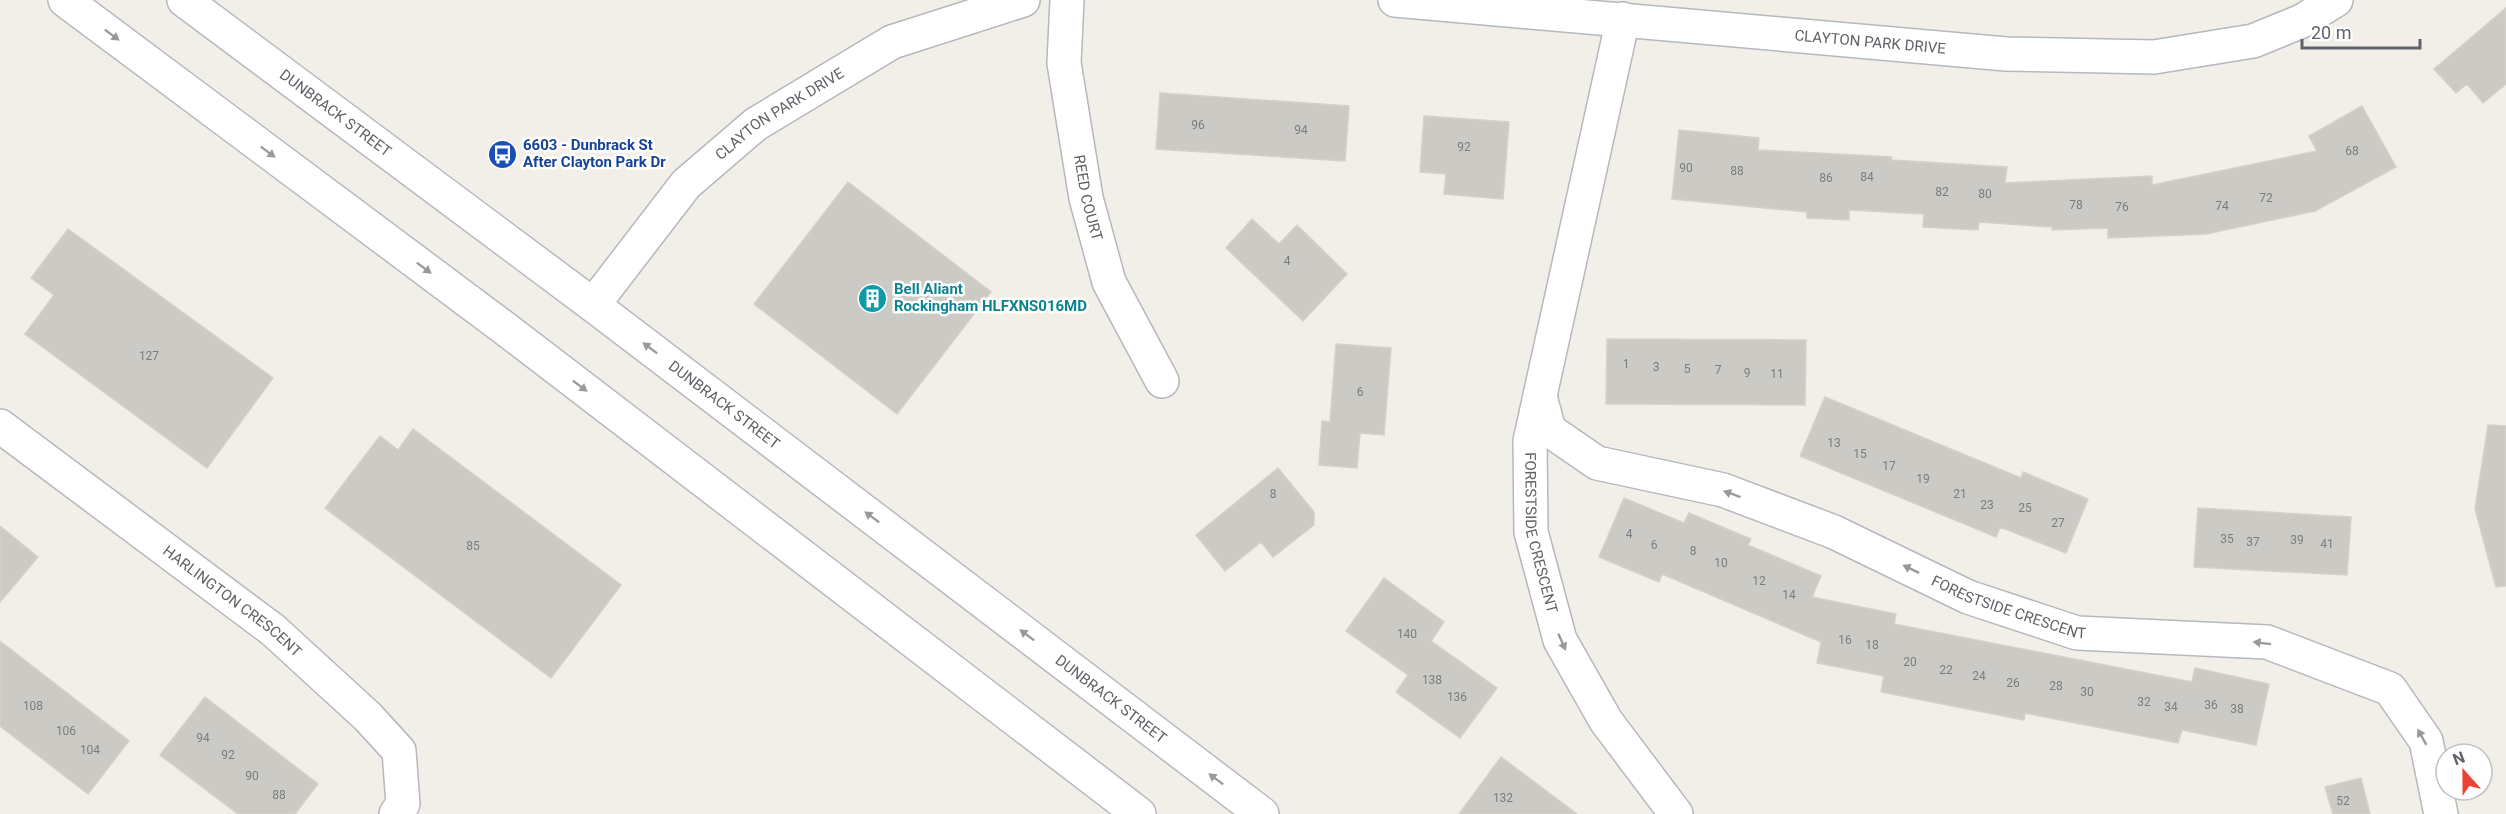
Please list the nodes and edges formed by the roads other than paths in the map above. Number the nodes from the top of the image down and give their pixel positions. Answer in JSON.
{"nodes":[{"id":1,"x":65,"y":0,"type":"edge"},
{"id":2,"x":184,"y":0,"type":"edge"},
{"id":3,"x":1023,"y":0,"type":"edge"},
{"id":4,"x":1067,"y":0,"type":"edge"},
{"id":5,"x":1395,"y":0,"type":"edge"},
{"id":6,"x":2336,"y":0,"type":"edge"},
{"id":7,"x":1623,"y":19,"type":"junction"},
{"id":8,"x":593,"y":305,"type":"junction"},
{"id":9,"x":1162,"y":381,"type":"dead end"},
{"id":10,"x":1540,"y":396,"type":"junction"},
{"id":11,"x":0,"y":426,"type":"edge"},
{"id":12,"x":396,"y":814,"type":"edge"},
{"id":13,"x":1139,"y":814,"type":"edge"},
{"id":14,"x":1263,"y":814,"type":"edge"},
{"id":15,"x":1676,"y":814,"type":"edge"},
{"id":16,"x":2441,"y":814,"type":"edge"}],
"edges":[{"from":1,"to":13,"type":"street","one_way":true},
{"from":2,"to":8,"type":"street","name":"DUNBRACK STREET"},
{"from":3,"to":8,"type":"street","name":"CLAYTON PARK DRIVE"},
{"from":4,"to":9,"type":"street","name":"REED COURT"},
{"from":5,"to":7,"type":"street","name":"CLAYTON PARK DRIVE"},
{"from":6,"to":7,"type":"street","name":"CLAYTON PARK DRIVE"},
{"from":7,"to":10,"type":"street","name":"FORESTSIDE CRESCENT"},
{"from":14,"to":8,"type":"street","name":"DUNBRACK STREET","one_way":true},
{"from":10,"to":15,"type":"street","name":"FORESTSIDE CRESCENT","one_way":true},
{"from":16,"to":10,"type":"street","name":"FORESTSIDE CRESCENT","one_way":true},
{"from":11,"to":12,"type":"street","name":"HARLINGTON CRESCENT"}]}
